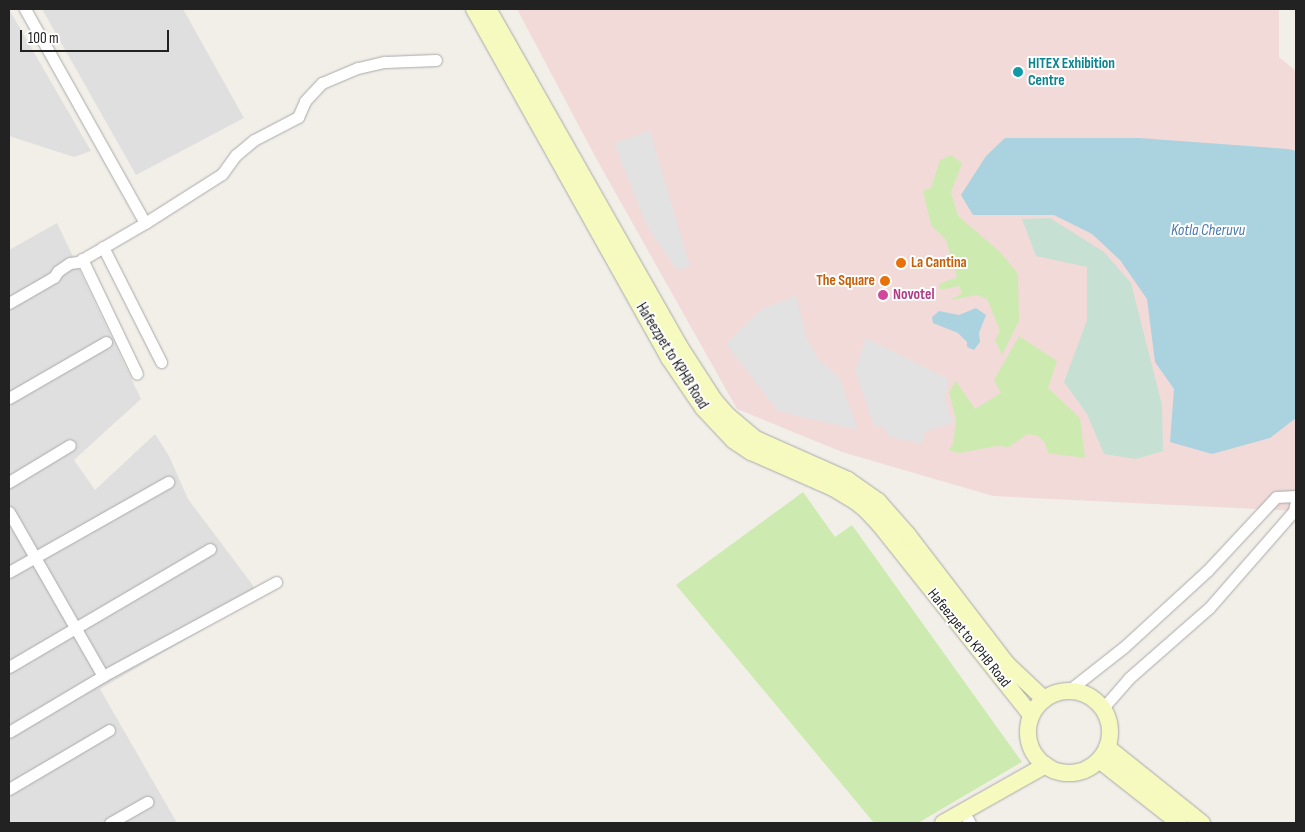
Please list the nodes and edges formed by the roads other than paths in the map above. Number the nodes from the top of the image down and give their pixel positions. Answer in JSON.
{"nodes":[{"id":1,"x":25,"y":9,"type":"edge"},
{"id":2,"x":474,"y":9,"type":"edge"},
{"id":3,"x":488,"y":9,"type":"edge"},
{"id":4,"x":436,"y":60,"type":"dead end"},
{"id":5,"x":144,"y":223,"type":"junction"},
{"id":6,"x":103,"y":247,"type":"junction"},
{"id":7,"x":80,"y":261,"type":"junction"},
{"id":8,"x":9,"y":302,"type":"edge"},
{"id":9,"x":106,"y":342,"type":"dead end"},
{"id":10,"x":161,"y":362,"type":"dead end"},
{"id":11,"x":137,"y":374,"type":"dead end"},
{"id":12,"x":9,"y":398,"type":"edge"},
{"id":13,"x":70,"y":445,"type":"dead end"},
{"id":14,"x":9,"y":482,"type":"edge"},
{"id":15,"x":168,"y":482,"type":"dead end"},
{"id":16,"x":1296,"y":496,"type":"edge"},
{"id":17,"x":1296,"y":501,"type":"edge"},
{"id":18,"x":9,"y":512,"type":"edge"},
{"id":19,"x":210,"y":548,"type":"dead end"},
{"id":20,"x":34,"y":557,"type":"junction"},
{"id":21,"x":9,"y":572,"type":"edge"},
{"id":22,"x":276,"y":582,"type":"dead end"},
{"id":23,"x":75,"y":627,"type":"junction"},
{"id":24,"x":9,"y":667,"type":"edge"},
{"id":25,"x":103,"y":676,"type":"junction"},
{"id":26,"x":1068,"y":691,"type":"junction"},
{"id":27,"x":1044,"y":699,"type":"junction"},
{"id":28,"x":1103,"y":708,"type":"junction"},
{"id":29,"x":1031,"y":715,"type":"junction"},
{"id":30,"x":109,"y":730,"type":"dead end"},
{"id":31,"x":9,"y":732,"type":"edge"},
{"id":32,"x":1103,"y":754,"type":"junction"},
{"id":33,"x":1046,"y":765,"type":"junction"},
{"id":34,"x":9,"y":789,"type":"edge"},
{"id":35,"x":147,"y":802,"type":"dead end"},
{"id":36,"x":966,"y":817,"type":"edge"},
{"id":37,"x":110,"y":823,"type":"edge"},
{"id":38,"x":943,"y":823,"type":"edge"},
{"id":39,"x":1178,"y":823,"type":"edge"},
{"id":40,"x":1202,"y":823,"type":"edge"}],
"edges":[{"from":1,"to":5,"type":"street"},
{"from":2,"to":29,"type":"main road","name":"Hafeezpet to KPHB Road"},
{"from":3,"to":27,"type":"main road"},
{"from":4,"to":5,"type":"street"},
{"from":5,"to":6,"type":"street"},
{"from":6,"to":7,"type":"street"},
{"from":6,"to":10,"type":"street"},
{"from":7,"to":8,"type":"street"},
{"from":7,"to":11,"type":"street"},
{"from":9,"to":12,"type":"street"},
{"from":13,"to":14,"type":"street"},
{"from":15,"to":20,"type":"street"},
{"from":16,"to":26,"type":"street"},
{"from":17,"to":28,"type":"street"},
{"from":18,"to":20,"type":"street"},
{"from":19,"to":23,"type":"street"},
{"from":20,"to":21,"type":"street"},
{"from":20,"to":23,"type":"street"},
{"from":22,"to":25,"type":"street"},
{"from":23,"to":24,"type":"street"},
{"from":23,"to":25,"type":"street"},
{"from":25,"to":31,"type":"street"},
{"from":26,"to":27,"type":"main road"},
{"from":26,"to":28,"type":"main road"},
{"from":27,"to":29,"type":"main road"},
{"from":28,"to":32,"type":"main road"},
{"from":29,"to":33,"type":"main road"},
{"from":30,"to":34,"type":"street"},
{"from":32,"to":33,"type":"main road"},
{"from":32,"to":39,"type":"main road"},
{"from":32,"to":40,"type":"main road"},
{"from":33,"to":36,"type":"main road"},
{"from":35,"to":37,"type":"street"},
{"from":36,"to":38,"type":"main road"}]}
